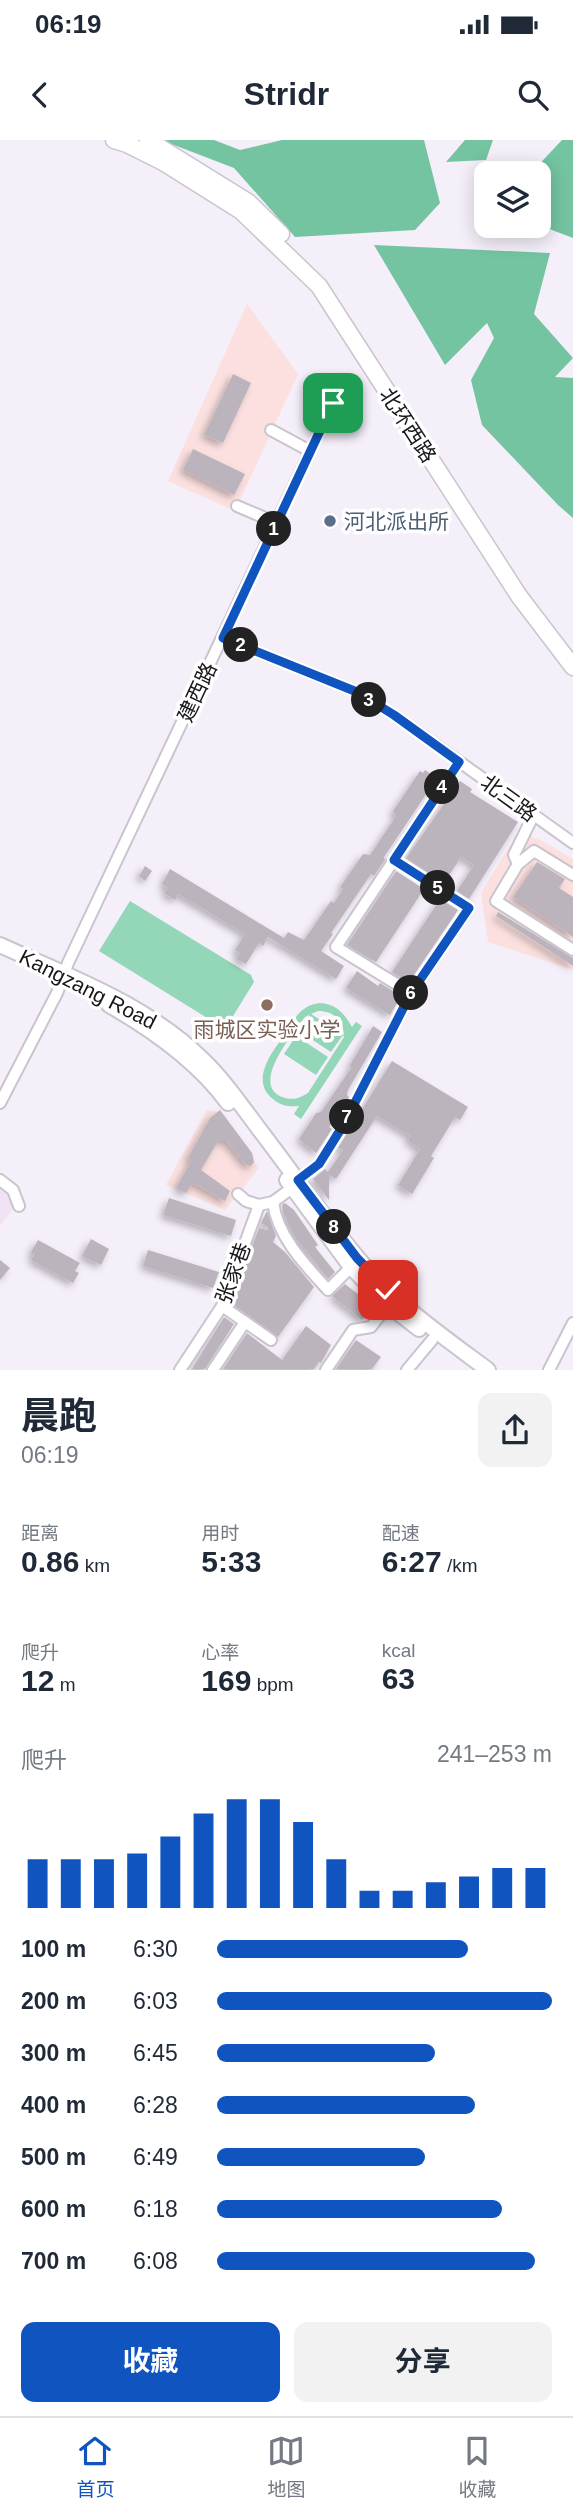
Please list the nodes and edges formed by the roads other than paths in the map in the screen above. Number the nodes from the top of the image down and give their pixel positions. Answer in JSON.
{"nodes":[{"id":1,"x":114,"y":140,"type":"edge"},
{"id":2,"x":149,"y":140,"type":"edge"},
{"id":3,"x":333,"y":403,"type":"dead end"},
{"id":4,"x":271,"y":430,"type":"dead end"},
{"id":5,"x":310,"y":451,"type":"junction"},
{"id":6,"x":237,"y":506,"type":"dead end"},
{"id":7,"x":276,"y":523,"type":"junction"},
{"id":8,"x":223,"y":638,"type":"junction"},
{"id":9,"x":573,"y":650,"type":"edge"},
{"id":10,"x":573,"y":667,"type":"edge"},
{"id":11,"x":459,"y":762,"type":"junction"},
{"id":12,"x":533,"y":816,"type":"junction"},
{"id":13,"x":573,"y":843,"type":"edge"},
{"id":14,"x":394,"y":860,"type":"junction"},
{"id":15,"x":518,"y":864,"type":"junction"},
{"id":16,"x":573,"y":875,"type":"edge"},
{"id":17,"x":0,"y":945,"type":"edge"},
{"id":18,"x":573,"y":950,"type":"edge"},
{"id":19,"x":0,"y":955,"type":"edge"},
{"id":20,"x":62,"y":978,"type":"junction"},
{"id":21,"x":411,"y":993,"type":"junction"},
{"id":22,"x":0,"y":1103,"type":"edge"},
{"id":23,"x":0,"y":1180,"type":"edge"},
{"id":24,"x":295,"y":1184,"type":"junction"},
{"id":25,"x":242,"y":1200,"type":"dead end"},
{"id":26,"x":273,"y":1202,"type":"junction"},
{"id":27,"x":259,"y":1205,"type":"junction"},
{"id":28,"x":19,"y":1206,"type":"dead end"},
{"id":29,"x":351,"y":1267,"type":"junction"},
{"id":30,"x":388,"y":1293,"type":"junction"},
{"id":31,"x":222,"y":1306,"type":"junction"},
{"id":32,"x":246,"y":1322,"type":"junction"},
{"id":33,"x":573,"y":1323,"type":"edge"},
{"id":34,"x":271,"y":1340,"type":"dead end"},
{"id":35,"x":432,"y":1340,"type":"junction"},
{"id":36,"x":183,"y":1368,"type":"edge"},
{"id":37,"x":213,"y":1370,"type":"edge"},
{"id":38,"x":326,"y":1370,"type":"edge"},
{"id":39,"x":407,"y":1370,"type":"edge"},
{"id":40,"x":474,"y":1370,"type":"edge"},
{"id":41,"x":488,"y":1370,"type":"edge"},
{"id":42,"x":549,"y":1370,"type":"edge"}],
"edges":[{"from":1,"to":10,"type":"highway","name":"北环西路"},
{"from":2,"to":9,"type":"highway","name":"北环西路"},
{"from":3,"to":5,"type":"street","name":"建西路"},
{"from":4,"to":5,"type":"street"},
{"from":5,"to":7,"type":"street","name":"建西路"},
{"from":6,"to":7,"type":"street"},
{"from":7,"to":8,"type":"street","name":"建西路"},
{"from":8,"to":11,"type":"street","name":"北三路"},
{"from":8,"to":20,"type":"street","name":"建西路"},
{"from":11,"to":12,"type":"street","name":"北三路"},
{"from":11,"to":14,"type":"street"},
{"from":12,"to":13,"type":"street","name":"北三路"},
{"from":12,"to":15,"type":"street"},
{"from":14,"to":21,"type":"street"},
{"from":14,"to":21,"type":"street"},
{"from":15,"to":16,"type":"street"},
{"from":15,"to":18,"type":"street"},
{"from":17,"to":20,"type":"main road","name":"Kangzang Road"},
{"from":19,"to":20,"type":"main road","name":"Kangzang Road"},
{"from":20,"to":22,"type":"street","name":"建西路"},
{"from":20,"to":24,"type":"main road","name":"Kangzang Road"},
{"from":21,"to":24,"type":"street"},
{"from":23,"to":28,"type":"street"},
{"from":24,"to":26,"type":"street"},
{"from":24,"to":29,"type":"main road","name":"Kangzang Road"},
{"from":24,"to":30,"type":"main road","name":"Kangzang Road"},
{"from":25,"to":27,"type":"street"},
{"from":26,"to":27,"type":"street"},
{"from":26,"to":29,"type":"street"},
{"from":27,"to":31,"type":"street","name":"张家巷"},
{"from":29,"to":30,"type":"main road","name":"Kangzang Road"},
{"from":30,"to":35,"type":"main road","name":"Kangzang Road"},
{"from":30,"to":38,"type":"street"},
{"from":30,"to":41,"type":"main road","name":"Kangzang Road"},
{"from":31,"to":32,"type":"street"},
{"from":31,"to":36,"type":"street","name":"张家巷"},
{"from":32,"to":34,"type":"street"},
{"from":32,"to":37,"type":"street"},
{"from":33,"to":42,"type":"street"},
{"from":35,"to":39,"type":"street"},
{"from":35,"to":40,"type":"main road","name":"Kangzang Road"}]}
